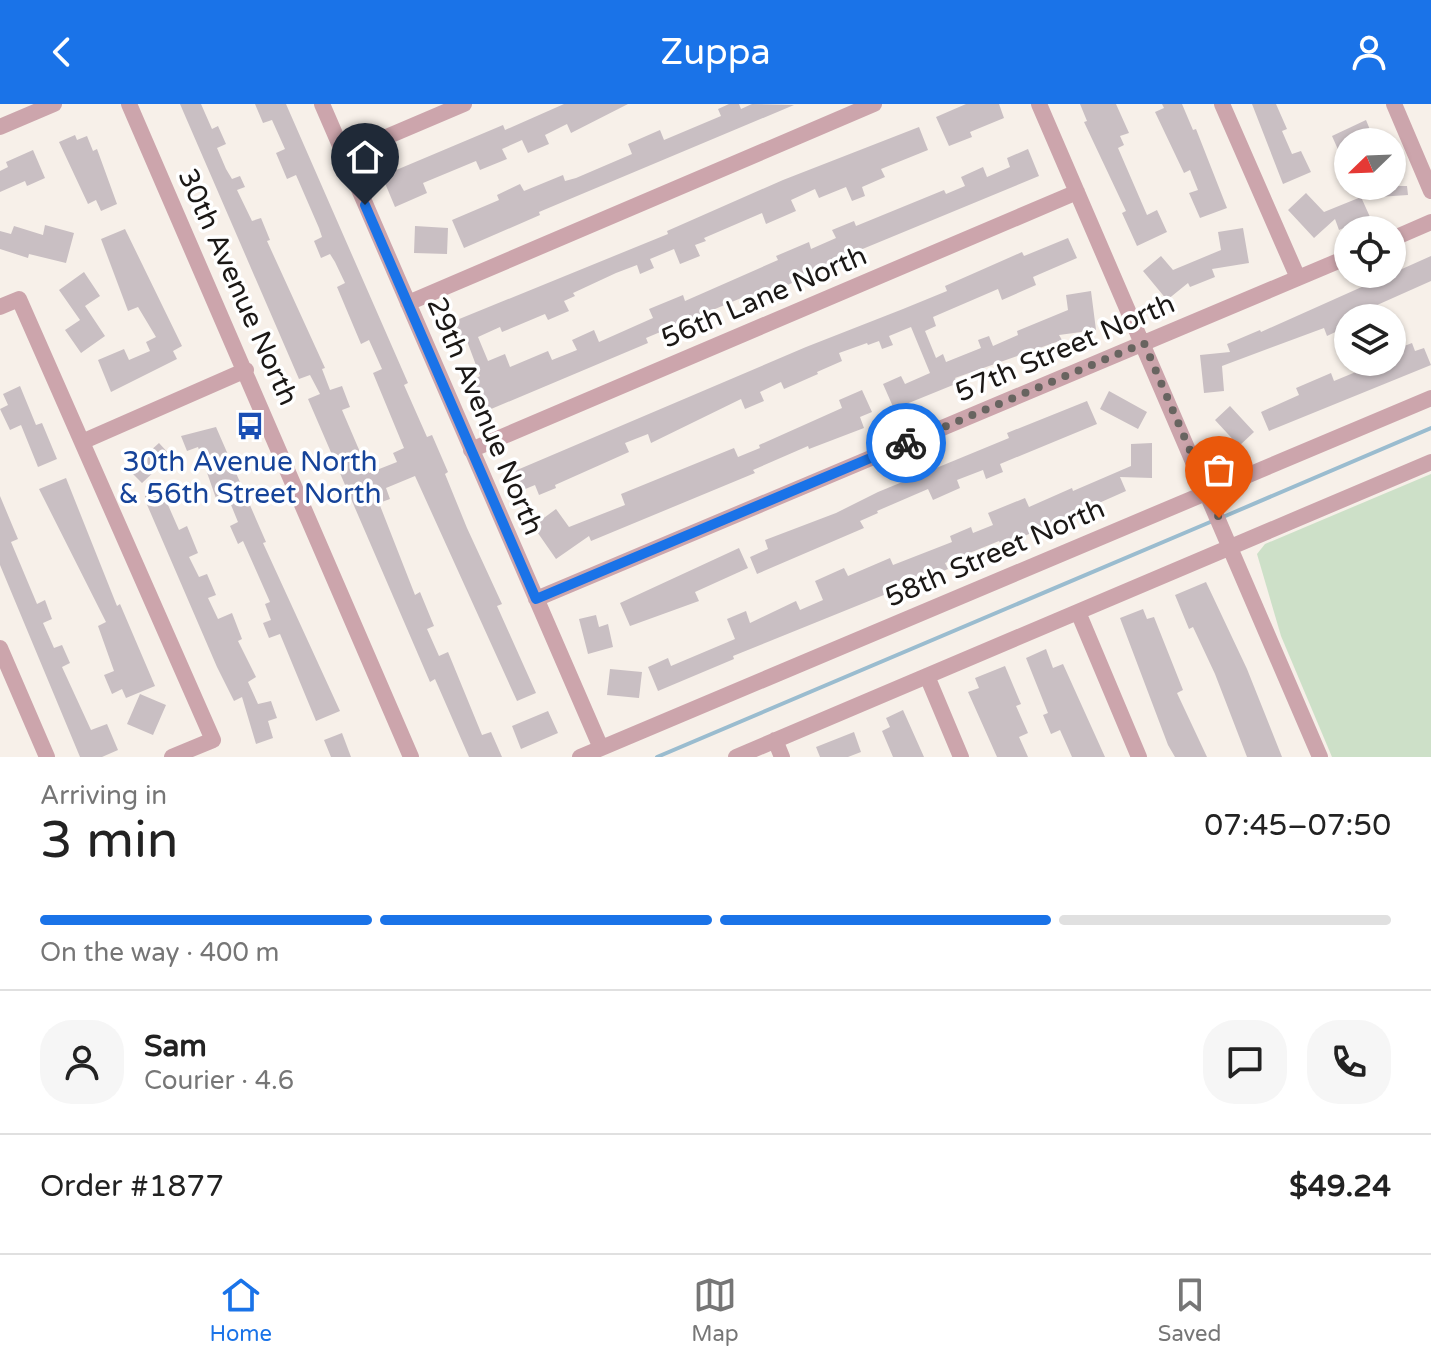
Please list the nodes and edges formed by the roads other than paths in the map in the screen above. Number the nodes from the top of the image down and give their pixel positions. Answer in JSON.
{"nodes":[{"id":1,"x":54,"y":104,"type":"edge"},
{"id":2,"x":129,"y":104,"type":"edge"},
{"id":3,"x":322,"y":104,"type":"edge"},
{"id":4,"x":464,"y":104,"type":"edge"},
{"id":5,"x":874,"y":104,"type":"edge"},
{"id":6,"x":1039,"y":104,"type":"edge"},
{"id":7,"x":1222,"y":104,"type":"edge"},
{"id":8,"x":1394,"y":104,"type":"edge"},
{"id":9,"x":0,"y":127,"type":"edge"},
{"id":10,"x":344,"y":155,"type":"junction"},
{"id":11,"x":1431,"y":191,"type":"edge"},
{"id":12,"x":1077,"y":192,"type":"junction"},
{"id":13,"x":1431,"y":222,"type":"edge"},
{"id":14,"x":1406,"y":233,"type":"edge"},
{"id":15,"x":1334,"y":263,"type":"edge"},
{"id":16,"x":1298,"y":278,"type":"junction"},
{"id":17,"x":408,"y":303,"type":"junction"},
{"id":18,"x":0,"y":307,"type":"edge"},
{"id":19,"x":1144,"y":343,"type":"junction"},
{"id":20,"x":246,"y":370,"type":"junction"},
{"id":21,"x":1431,"y":398,"type":"edge"},
{"id":22,"x":84,"y":441,"type":"junction"},
{"id":23,"x":471,"y":450,"type":"junction"},
{"id":24,"x":1431,"y":462,"type":"edge"},
{"id":25,"x":1209,"y":495,"type":"junction"},
{"id":26,"x":1229,"y":543,"type":"junction"},
{"id":27,"x":536,"y":599,"type":"junction"},
{"id":28,"x":1078,"y":612,"type":"junction"},
{"id":29,"x":0,"y":648,"type":"edge"},
{"id":30,"x":927,"y":676,"type":"junction"},
{"id":31,"x":775,"y":740,"type":"junction"},
{"id":32,"x":601,"y":748,"type":"junction"},
{"id":33,"x":47,"y":757,"type":"edge"},
{"id":34,"x":172,"y":757,"type":"edge"},
{"id":35,"x":411,"y":757,"type":"edge"},
{"id":36,"x":580,"y":757,"type":"edge"},
{"id":37,"x":736,"y":757,"type":"edge"},
{"id":38,"x":782,"y":757,"type":"edge"},
{"id":39,"x":961,"y":757,"type":"edge"},
{"id":40,"x":1139,"y":757,"type":"edge"},
{"id":41,"x":1320,"y":757,"type":"edge"}],
"edges":[{"from":1,"to":9,"type":"street"},
{"from":2,"to":20,"type":"street","name":"30th Avenue North"},
{"from":3,"to":10,"type":"street","name":"29th Avenue North"},
{"from":4,"to":10,"type":"street"},
{"from":5,"to":17,"type":"street"},
{"from":6,"to":12,"type":"street"},
{"from":7,"to":16,"type":"street"},
{"from":8,"to":11,"type":"street"},
{"from":10,"to":17,"type":"street","name":"29th Avenue North"},
{"from":12,"to":19,"type":"street"},
{"from":12,"to":23,"type":"street","name":"56th Lane North"},
{"from":13,"to":14,"type":"street"},
{"from":15,"to":16,"type":"street","name":"57th Street North"},
{"from":16,"to":19,"type":"street","name":"57th Street North"},
{"from":17,"to":23,"type":"street","name":"29th Avenue North"},
{"from":18,"to":22,"type":"street"},
{"from":19,"to":25,"type":"street"},
{"from":19,"to":27,"type":"street","name":"57th Street North"},
{"from":20,"to":22,"type":"street"},
{"from":20,"to":35,"type":"street","name":"30th Avenue North"},
{"from":21,"to":25,"type":"street","name":"58th Street North"},
{"from":22,"to":34,"type":"street"},
{"from":23,"to":27,"type":"street","name":"29th Avenue North"},
{"from":24,"to":26,"type":"street"},
{"from":25,"to":26,"type":"street"},
{"from":25,"to":32,"type":"street","name":"58th Street North"},
{"from":26,"to":28,"type":"street"},
{"from":26,"to":41,"type":"street"},
{"from":27,"to":32,"type":"street","name":"29th Avenue North"},
{"from":28,"to":30,"type":"street"},
{"from":28,"to":40,"type":"street"},
{"from":29,"to":33,"type":"street"},
{"from":30,"to":31,"type":"street"},
{"from":30,"to":39,"type":"street"},
{"from":31,"to":37,"type":"street"},
{"from":31,"to":38,"type":"street"},
{"from":32,"to":36,"type":"street","name":"58th Street North"}]}
